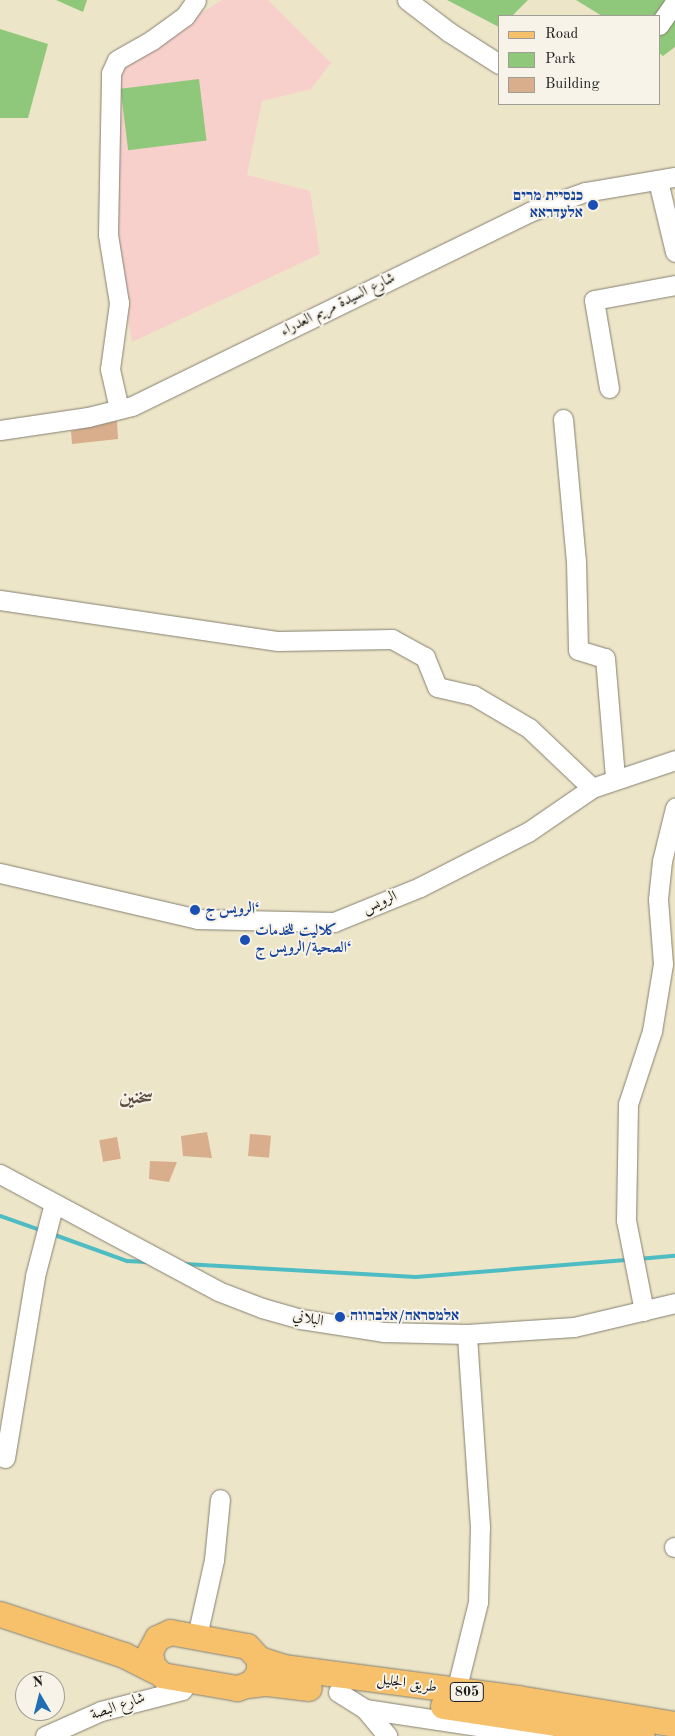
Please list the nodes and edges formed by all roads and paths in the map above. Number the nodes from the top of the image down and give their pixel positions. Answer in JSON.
{"nodes":[{"id":1,"x":196,"y":0,"type":"edge"},
{"id":2,"x":408,"y":0,"type":"edge"},
{"id":3,"x":675,"y":2,"type":"edge"},
{"id":4,"x":660,"y":23,"type":"edge"},
{"id":5,"x":498,"y":63,"type":"edge"},
{"id":6,"x":666,"y":179,"type":"edge"},
{"id":7,"x":675,"y":252,"type":"edge"},
{"id":8,"x":675,"y":285,"type":"edge"},
{"id":9,"x":609,"y":388,"type":"dead end"},
{"id":10,"x":119,"y":409,"type":"junction"},
{"id":11,"x":563,"y":419,"type":"dead end"},
{"id":12,"x":0,"y":430,"type":"edge"},
{"id":13,"x":0,"y":600,"type":"edge"},
{"id":14,"x":675,"y":760,"type":"edge"},
{"id":15,"x":616,"y":778,"type":"junction"},
{"id":16,"x":592,"y":788,"type":"junction"},
{"id":17,"x":675,"y":808,"type":"edge"},
{"id":18,"x":0,"y":872,"type":"edge"},
{"id":19,"x":0,"y":1174,"type":"edge"},
{"id":20,"x":54,"y":1203,"type":"junction"},
{"id":21,"x":675,"y":1303,"type":"edge"},
{"id":22,"x":644,"y":1311,"type":"junction"},
{"id":23,"x":468,"y":1334,"type":"junction"},
{"id":24,"x":5,"y":1458,"type":"dead end"},
{"id":25,"x":220,"y":1499,"type":"dead end"},
{"id":26,"x":0,"y":1597,"type":"edge"},
{"id":27,"x":0,"y":1614,"type":"edge"},
{"id":28,"x":197,"y":1636,"type":"junction"},
{"id":29,"x":157,"y":1638,"type":"junction"},
{"id":30,"x":259,"y":1659,"type":"junction"},
{"id":31,"x":156,"y":1670,"type":"junction"},
{"id":32,"x":189,"y":1680,"type":"junction"},
{"id":33,"x":247,"y":1685,"type":"junction"},
{"id":34,"x":456,"y":1691,"type":"junction"},
{"id":35,"x":338,"y":1692,"type":"junction"},
{"id":36,"x":365,"y":1709,"type":"junction"},
{"id":37,"x":675,"y":1724,"type":"edge"},
{"id":38,"x":45,"y":1736,"type":"edge"},
{"id":39,"x":388,"y":1736,"type":"edge"},
{"id":40,"x":544,"y":1736,"type":"edge"},
{"id":41,"x":642,"y":1736,"type":"edge"}],
"edges":[{"from":1,"to":10,"type":"street"},
{"from":2,"to":5,"type":"street"},
{"from":3,"to":4,"type":"street"},
{"from":6,"to":7,"type":"street"},
{"from":6,"to":10,"type":"street","name":"شارع السيدة مريم العدراء"},
{"from":8,"to":9,"type":"street"},
{"from":10,"to":12,"type":"street","name":"شارع السيدة مريم العدراء"},
{"from":11,"to":15,"type":"street"},
{"from":13,"to":16,"type":"street"},
{"from":14,"to":15,"type":"street","name":"الرويس"},
{"from":15,"to":16,"type":"street","name":"الرويس"},
{"from":16,"to":18,"type":"street","name":"الرويس"},
{"from":17,"to":22,"type":"street"},
{"from":19,"to":20,"type":"street","name":"البلاني"},
{"from":20,"to":23,"type":"street","name":"البلاني"},
{"from":20,"to":24,"type":"street"},
{"from":21,"to":22,"type":"street","name":"البلاني"},
{"from":22,"to":23,"type":"street","name":"البلاني"},
{"from":23,"to":34,"type":"street"},
{"from":25,"to":28,"type":"street"},
{"from":26,"to":29,"type":"main road","number":"805"},
{"from":27,"to":31,"type":"main road","number":"805"},
{"from":28,"to":29,"type":"main road","number":"805"},
{"from":28,"to":30,"type":"main road","number":"805"},
{"from":29,"to":31,"type":"main road"},
{"from":30,"to":33,"type":"main road"},
{"from":30,"to":34,"type":"main road","name":"طريق الجليل","number":"805"},
{"from":31,"to":32,"type":"main road","number":"805"},
{"from":32,"to":33,"type":"main road","number":"805"},
{"from":32,"to":38,"type":"street","name":"شارع البصة"},
{"from":33,"to":35,"type":"main road","name":"طريق الجليل","number":"805"},
{"from":34,"to":37,"type":"main road","name":"طريق الجليل","number":"805"},
{"from":35,"to":36,"type":"street"},
{"from":35,"to":41,"type":"main road","name":"طريق الجليل","number":"805"},
{"from":36,"to":39,"type":"street"},
{"from":36,"to":40,"type":"street"}]}
